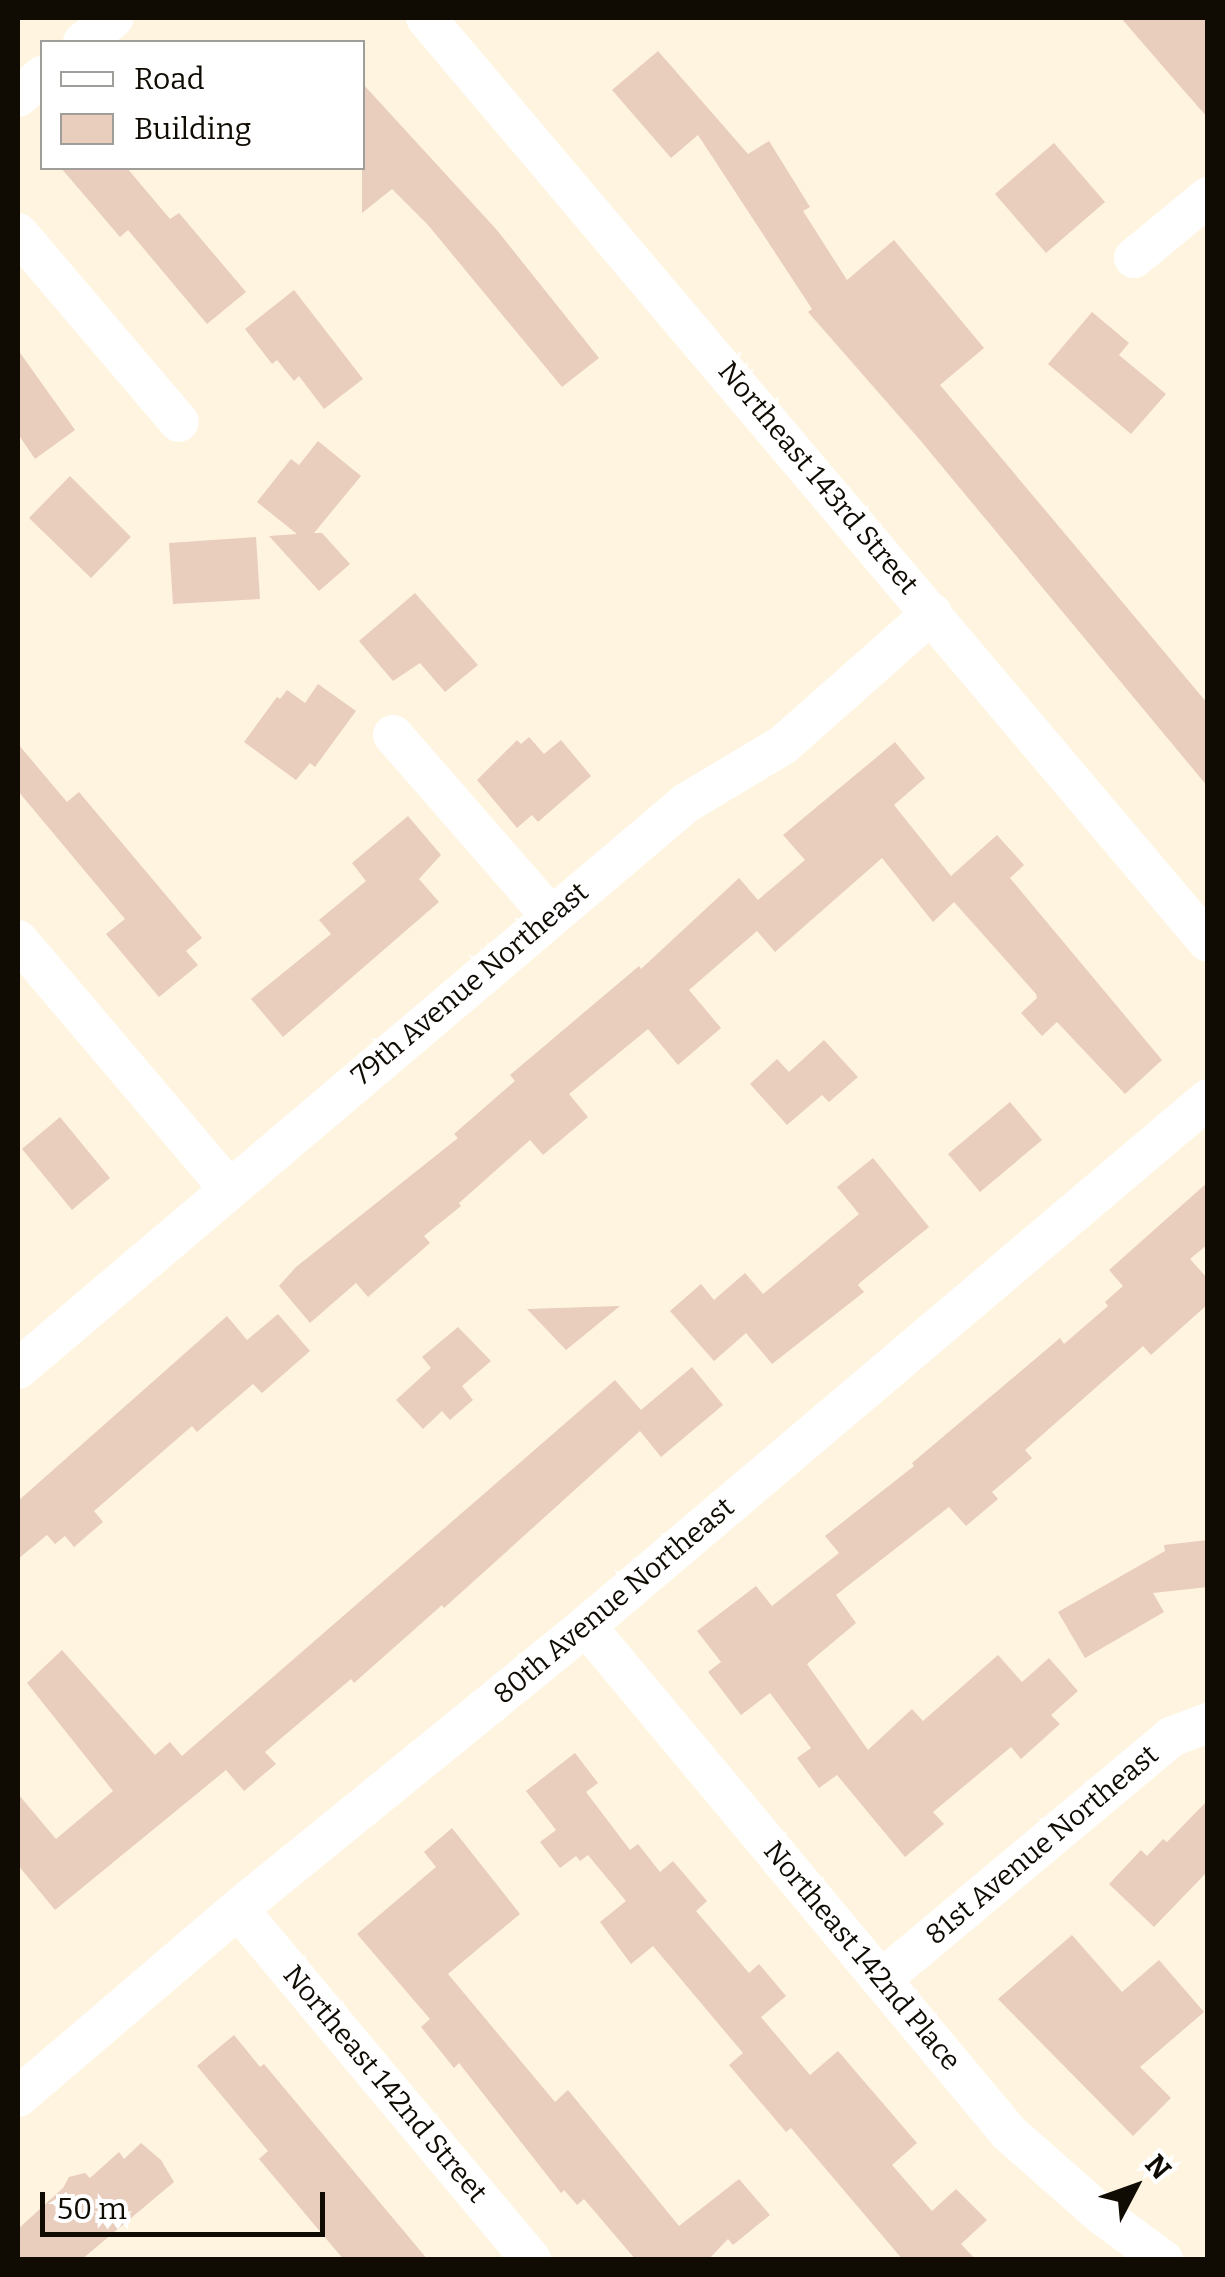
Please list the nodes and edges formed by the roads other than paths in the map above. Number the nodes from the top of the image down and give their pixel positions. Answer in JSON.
{"nodes":[{"id":1,"x":114,"y":18,"type":"edge"},
{"id":2,"x":426,"y":18,"type":"edge"},
{"id":3,"x":86,"y":40,"type":"edge"},
{"id":4,"x":40,"y":78,"type":"edge"},
{"id":5,"x":18,"y":97,"type":"edge"},
{"id":6,"x":1208,"y":196,"type":"edge"},
{"id":7,"x":18,"y":233,"type":"edge"},
{"id":8,"x":1134,"y":258,"type":"dead end"},
{"id":9,"x":179,"y":422,"type":"dead end"},
{"id":10,"x":932,"y":612,"type":"junction"},
{"id":11,"x":393,"y":735,"type":"dead end"},
{"id":12,"x":551,"y":916,"type":"junction"},
{"id":13,"x":18,"y":940,"type":"edge"},
{"id":14,"x":1208,"y":942,"type":"edge"},
{"id":15,"x":1208,"y":1099,"type":"edge"},
{"id":16,"x":228,"y":1188,"type":"junction"},
{"id":17,"x":18,"y":1369,"type":"edge"},
{"id":18,"x":586,"y":1626,"type":"junction"},
{"id":19,"x":1208,"y":1723,"type":"edge"},
{"id":20,"x":238,"y":1909,"type":"junction"},
{"id":21,"x":882,"y":1978,"type":"junction"},
{"id":22,"x":18,"y":2097,"type":"edge"},
{"id":23,"x":531,"y":2260,"type":"edge"},
{"id":24,"x":1163,"y":2260,"type":"edge"}],
"edges":[{"from":1,"to":3,"type":"street"},
{"from":2,"to":10,"type":"street","name":"Northeast 143rd Street"},
{"from":4,"to":5,"type":"street"},
{"from":6,"to":8,"type":"street"},
{"from":7,"to":9,"type":"street"},
{"from":10,"to":12,"type":"street","name":"79th Avenue Northeast"},
{"from":10,"to":14,"type":"street","name":"Northeast 143rd Street"},
{"from":11,"to":12,"type":"street"},
{"from":12,"to":16,"type":"street","name":"79th Avenue Northeast"},
{"from":13,"to":16,"type":"street"},
{"from":15,"to":18,"type":"street","name":"80th Avenue Northeast"},
{"from":16,"to":17,"type":"street","name":"79th Avenue Northeast"},
{"from":18,"to":20,"type":"street","name":"80th Avenue Northeast"},
{"from":18,"to":21,"type":"street","name":"Northeast 142nd Place"},
{"from":19,"to":21,"type":"street","name":"81st Avenue Northeast"},
{"from":20,"to":22,"type":"street","name":"80th Avenue Northeast"},
{"from":20,"to":23,"type":"street","name":"Northeast 142nd Street"},
{"from":21,"to":24,"type":"street","name":"Northeast 142nd Place"}]}
